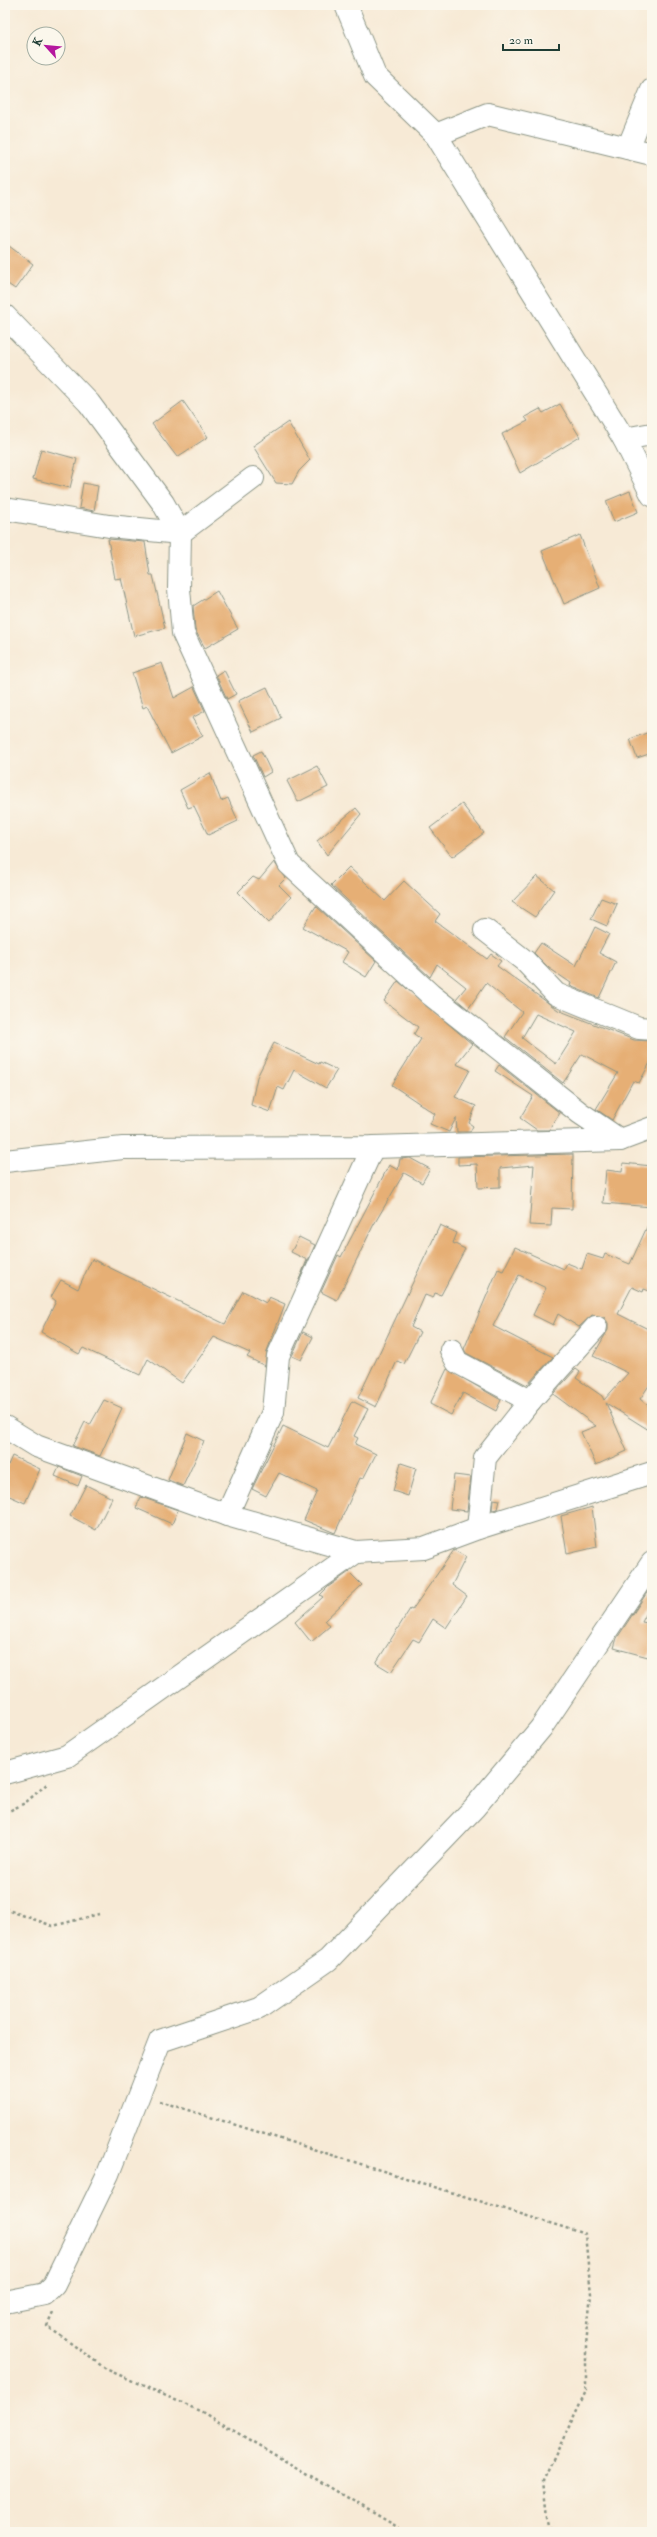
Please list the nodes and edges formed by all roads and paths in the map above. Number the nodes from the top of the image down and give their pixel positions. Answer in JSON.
{"nodes":[{"id":1,"x":346,"y":5,"type":"edge"},
{"id":2,"x":652,"y":90,"type":"edge"},
{"id":3,"x":436,"y":136,"type":"junction"},
{"id":4,"x":628,"y":148,"type":"junction"},
{"id":5,"x":652,"y":154,"type":"edge"},
{"id":6,"x":5,"y":316,"type":"edge"},
{"id":7,"x":652,"y":434,"type":"edge"},
{"id":8,"x":624,"y":439,"type":"junction"},
{"id":9,"x":253,"y":478,"type":"dead end"},
{"id":10,"x":652,"y":495,"type":"edge"},
{"id":11,"x":5,"y":509,"type":"edge"},
{"id":12,"x":180,"y":533,"type":"junction"},
{"id":13,"x":485,"y":930,"type":"dead end"},
{"id":14,"x":652,"y":1029,"type":"edge"},
{"id":15,"x":652,"y":1128,"type":"edge"},
{"id":16,"x":620,"y":1140,"type":"junction"},
{"id":17,"x":373,"y":1148,"type":"junction"},
{"id":18,"x":5,"y":1161,"type":"edge"},
{"id":19,"x":596,"y":1327,"type":"dead end"},
{"id":20,"x":452,"y":1350,"type":"dead end"},
{"id":21,"x":530,"y":1401,"type":"junction"},
{"id":22,"x":5,"y":1427,"type":"edge"},
{"id":23,"x":652,"y":1473,"type":"edge"},
{"id":24,"x":227,"y":1515,"type":"junction"},
{"id":25,"x":478,"y":1528,"type":"junction"},
{"id":26,"x":356,"y":1552,"type":"junction"},
{"id":27,"x":652,"y":1564,"type":"edge"},
{"id":28,"x":67,"y":1756,"type":"junction"},
{"id":29,"x":5,"y":1773,"type":"edge"},
{"id":30,"x":5,"y":1813,"type":"edge"},
{"id":31,"x":5,"y":1909,"type":"edge"},
{"id":32,"x":99,"y":1914,"type":"dead end"},
{"id":33,"x":139,"y":2095,"type":"junction"},
{"id":34,"x":54,"y":2285,"type":"junction"},
{"id":35,"x":5,"y":2302,"type":"edge"},
{"id":36,"x":406,"y":2532,"type":"edge"},
{"id":37,"x":551,"y":2532,"type":"edge"}],
"edges":[{"from":1,"to":3,"type":"street"},
{"from":2,"to":4,"type":"street"},
{"from":3,"to":4,"type":"street"},
{"from":3,"to":8,"type":"street"},
{"from":4,"to":5,"type":"street"},
{"from":6,"to":12,"type":"street"},
{"from":7,"to":8,"type":"street"},
{"from":8,"to":10,"type":"street"},
{"from":9,"to":12,"type":"street"},
{"from":11,"to":12,"type":"street"},
{"from":12,"to":16,"type":"street"},
{"from":13,"to":14,"type":"street"},
{"from":15,"to":16,"type":"street"},
{"from":16,"to":17,"type":"street"},
{"from":17,"to":18,"type":"street"},
{"from":17,"to":24,"type":"street"},
{"from":19,"to":21,"type":"street"},
{"from":20,"to":21,"type":"street"},
{"from":21,"to":25,"type":"street"},
{"from":22,"to":24,"type":"street"},
{"from":23,"to":25,"type":"street"},
{"from":24,"to":26,"type":"street"},
{"from":25,"to":26,"type":"street"},
{"from":26,"to":28,"type":"street"},
{"from":27,"to":33,"type":"street"},
{"from":28,"to":29,"type":"street"},
{"from":28,"to":30,"type":"path"},
{"from":31,"to":32,"type":"path"},
{"from":33,"to":34,"type":"street"},
{"from":33,"to":37,"type":"path"},
{"from":34,"to":35,"type":"street"},
{"from":34,"to":36,"type":"path"}]}
